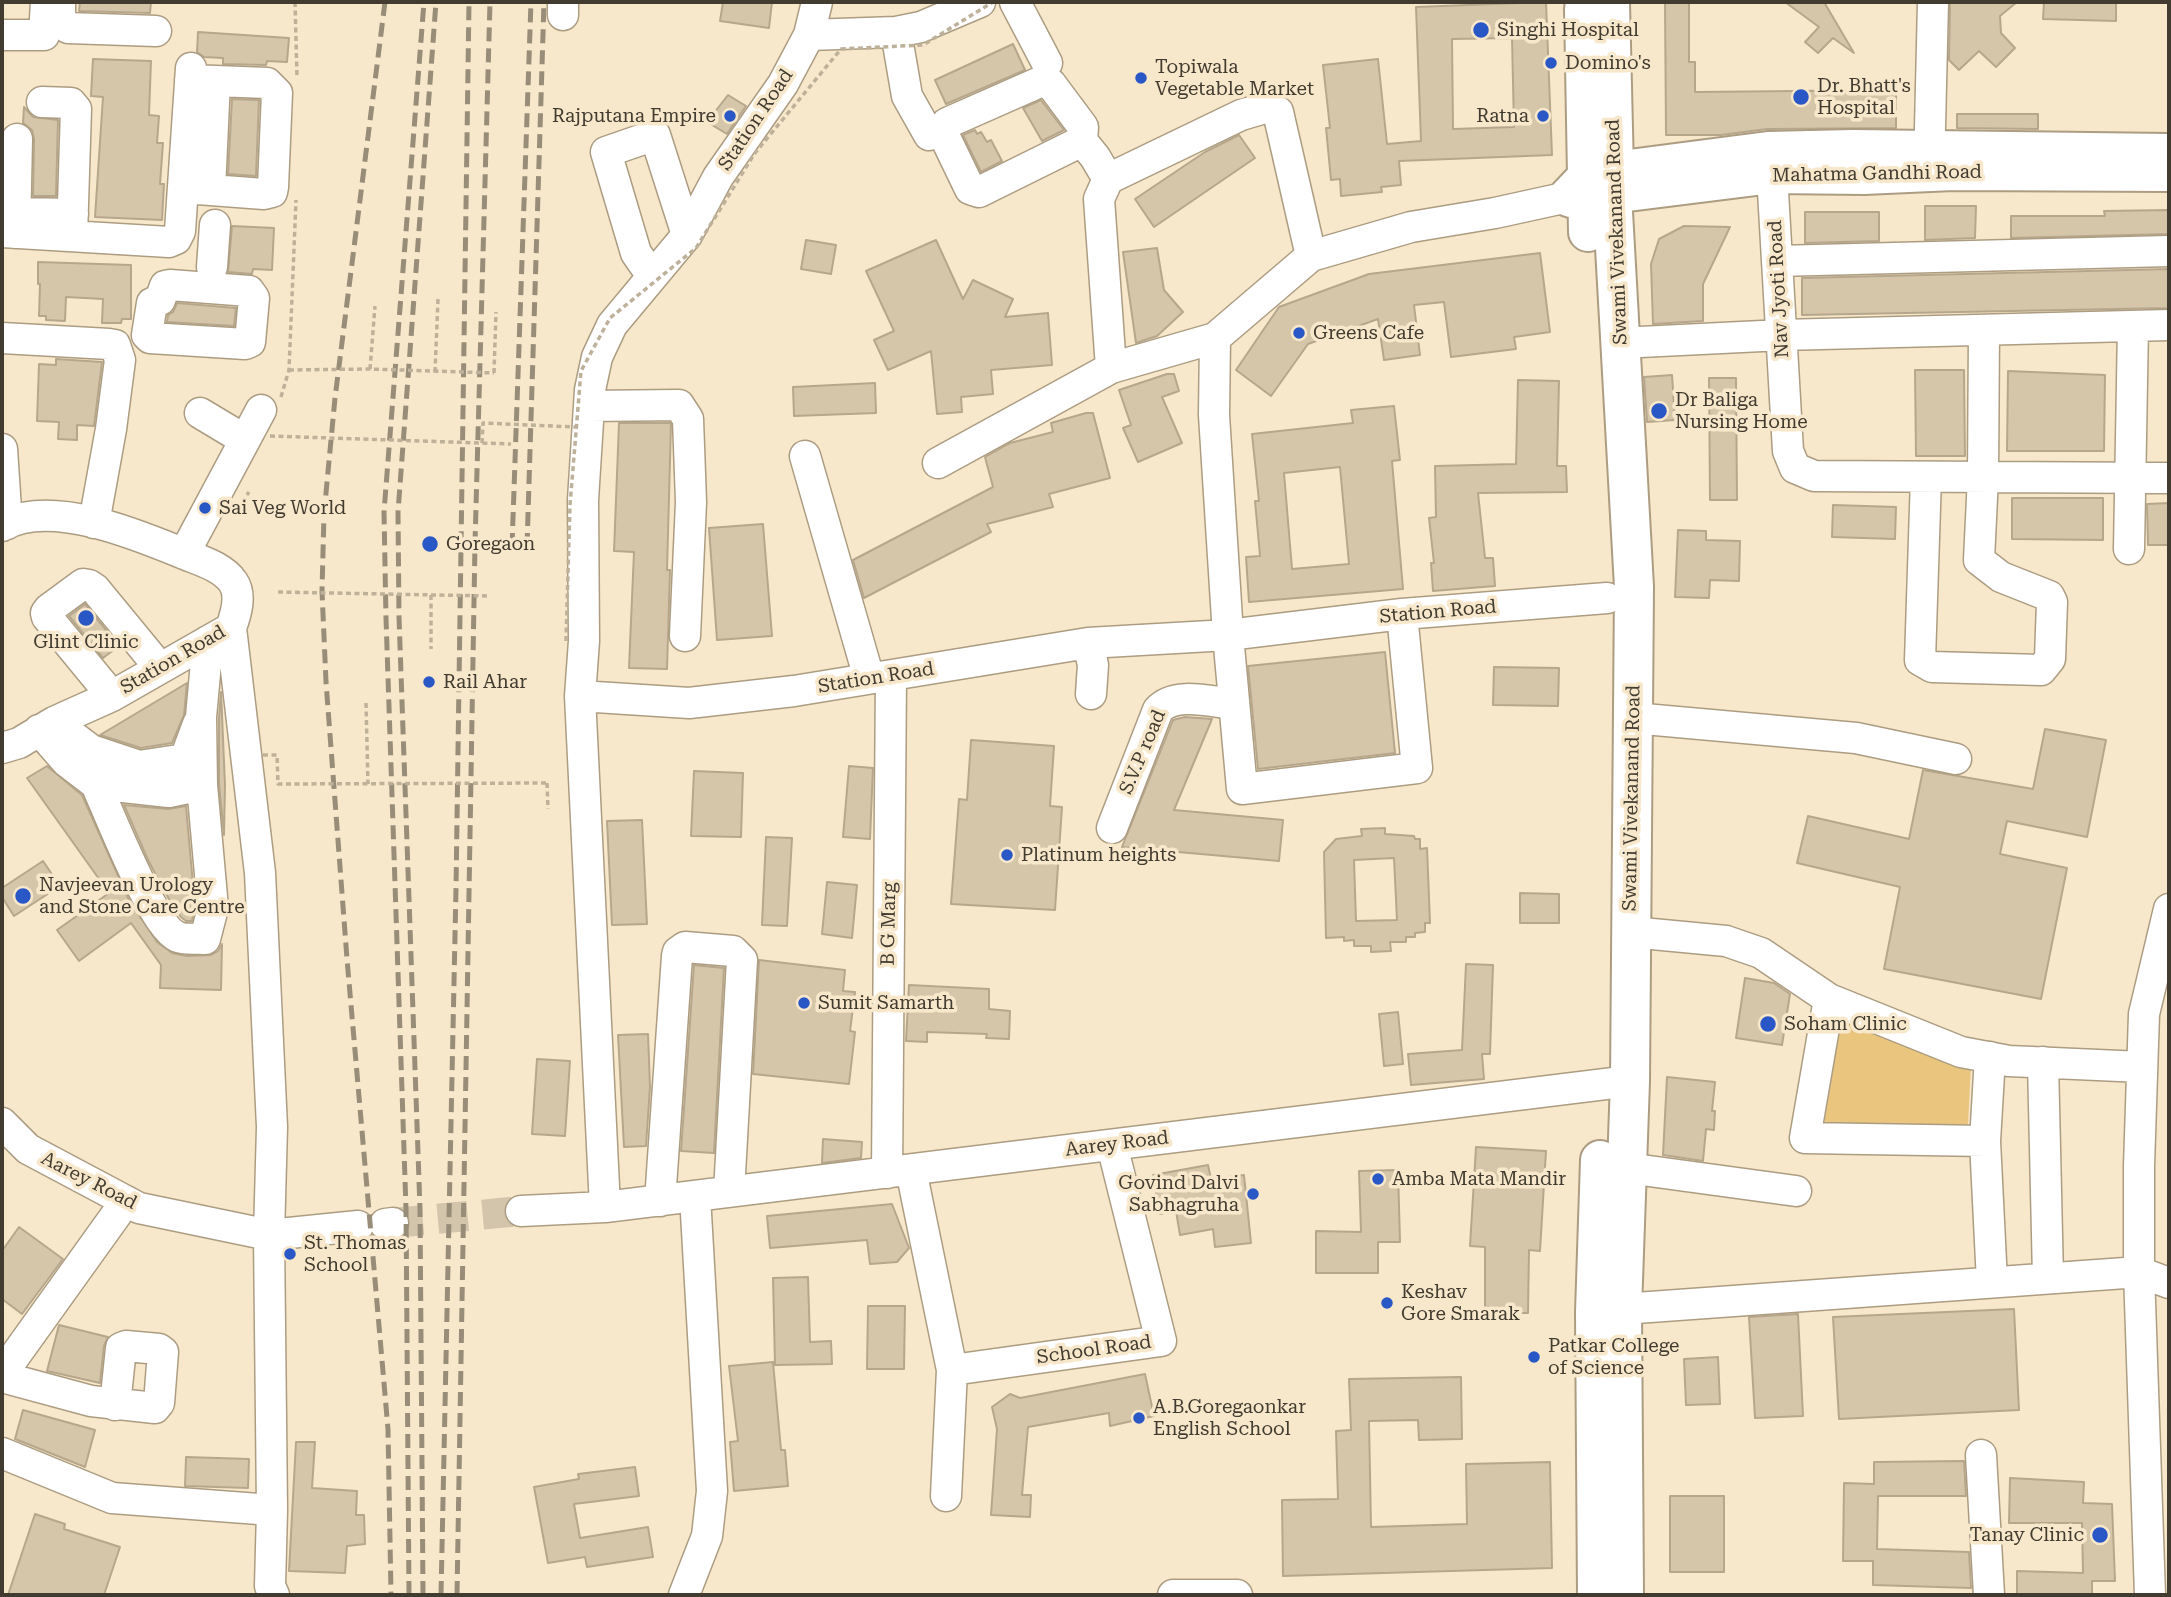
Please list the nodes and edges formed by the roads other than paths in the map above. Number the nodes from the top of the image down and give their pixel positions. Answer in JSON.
{"nodes":[{"id":1,"x":46,"y":2,"type":"edge"},
{"id":2,"x":60,"y":2,"type":"edge"},
{"id":3,"x":817,"y":2,"type":"edge"},
{"id":4,"x":980,"y":2,"type":"edge"},
{"id":5,"x":1015,"y":2,"type":"edge"},
{"id":6,"x":1584,"y":2,"type":"edge"},
{"id":7,"x":1611,"y":2,"type":"edge"},
{"id":8,"x":1933,"y":2,"type":"edge"},
{"id":9,"x":156,"y":31,"type":"dead end"},
{"id":10,"x":897,"y":32,"type":"junction"},
{"id":11,"x":809,"y":35,"type":"junction"},
{"id":12,"x":2,"y":36,"type":"edge"},
{"id":13,"x":1046,"y":63,"type":"dead end"},
{"id":14,"x":42,"y":102,"type":"dead end"},
{"id":15,"x":929,"y":135,"type":"dead end"},
{"id":16,"x":17,"y":139,"type":"dead end"},
{"id":17,"x":1082,"y":141,"type":"junction"},
{"id":18,"x":2169,"y":153,"type":"edge"},
{"id":19,"x":1928,"y":162,"type":"junction"},
{"id":20,"x":1770,"y":163,"type":"junction"},
{"id":21,"x":2169,"y":172,"type":"edge"},
{"id":22,"x":88,"y":179,"type":"dead end"},
{"id":23,"x":1108,"y":179,"type":"junction"},
{"id":24,"x":197,"y":189,"type":"junction"},
{"id":25,"x":1593,"y":189,"type":"junction"},
{"id":26,"x":11,"y":226,"type":"edge"},
{"id":27,"x":78,"y":229,"type":"junction"},
{"id":28,"x":687,"y":235,"type":"junction"},
{"id":29,"x":175,"y":237,"type":"junction"},
{"id":30,"x":2169,"y":251,"type":"edge"},
{"id":31,"x":1311,"y":256,"type":"junction"},
{"id":32,"x":1777,"y":261,"type":"junction"},
{"id":33,"x":212,"y":267,"type":"dead end"},
{"id":34,"x":652,"y":276,"type":"junction"},
{"id":35,"x":167,"y":285,"type":"dead end"},
{"id":36,"x":2169,"y":325,"type":"edge"},
{"id":37,"x":2133,"y":326,"type":"junction"},
{"id":38,"x":1984,"y":330,"type":"junction"},
{"id":39,"x":1782,"y":335,"type":"junction"},
{"id":40,"x":2,"y":338,"type":"edge"},
{"id":41,"x":1215,"y":338,"type":"junction"},
{"id":42,"x":1620,"y":344,"type":"junction"},
{"id":43,"x":1111,"y":368,"type":"junction"},
{"id":44,"x":200,"y":413,"type":"dead end"},
{"id":45,"x":582,"y":416,"type":"junction"},
{"id":46,"x":2,"y":449,"type":"edge"},
{"id":47,"x":805,"y":456,"type":"dead end"},
{"id":48,"x":938,"y":463,"type":"dead end"},
{"id":49,"x":2129,"y":478,"type":"junction"},
{"id":50,"x":2169,"y":478,"type":"edge"},
{"id":51,"x":1926,"y":486,"type":"junction"},
{"id":52,"x":1982,"y":487,"type":"junction"},
{"id":53,"x":94,"y":523,"type":"junction"},
{"id":54,"x":4,"y":525,"type":"edge"},
{"id":55,"x":2130,"y":549,"type":"dead end"},
{"id":56,"x":184,"y":554,"type":"junction"},
{"id":57,"x":1607,"y":598,"type":"junction"},
{"id":58,"x":1402,"y":614,"type":"junction"},
{"id":59,"x":219,"y":634,"type":"junction"},
{"id":60,"x":1228,"y":635,"type":"junction"},
{"id":61,"x":685,"y":636,"type":"dead end"},
{"id":62,"x":1088,"y":643,"type":"junction"},
{"id":63,"x":160,"y":668,"type":"junction"},
{"id":64,"x":880,"y":677,"type":"junction"},
{"id":65,"x":1091,"y":694,"type":"dead end"},
{"id":66,"x":112,"y":696,"type":"junction"},
{"id":67,"x":580,"y":696,"type":"junction"},
{"id":68,"x":1234,"y":704,"type":"junction"},
{"id":69,"x":201,"y":718,"type":"junction"},
{"id":70,"x":1633,"y":718,"type":"junction"},
{"id":71,"x":23,"y":735,"type":"edge"},
{"id":72,"x":1956,"y":759,"type":"dead end"},
{"id":73,"x":96,"y":784,"type":"junction"},
{"id":74,"x":202,"y":785,"type":"junction"},
{"id":75,"x":1112,"y":828,"type":"dead end"},
{"id":76,"x":2169,"y":909,"type":"edge"},
{"id":77,"x":1631,"y":932,"type":"junction"},
{"id":78,"x":1829,"y":999,"type":"junction"},
{"id":79,"x":1990,"y":1057,"type":"junction"},
{"id":80,"x":2043,"y":1062,"type":"junction"},
{"id":81,"x":2142,"y":1067,"type":"junction"},
{"id":82,"x":1616,"y":1083,"type":"junction"},
{"id":83,"x":2,"y":1124,"type":"edge"},
{"id":84,"x":1985,"y":1141,"type":"junction"},
{"id":85,"x":1112,"y":1145,"type":"junction"},
{"id":86,"x":1627,"y":1168,"type":"junction"},
{"id":87,"x":899,"y":1171,"type":"junction"},
{"id":88,"x":1796,"y":1191,"type":"dead end"},
{"id":89,"x":729,"y":1192,"type":"junction"},
{"id":90,"x":695,"y":1196,"type":"junction"},
{"id":91,"x":660,"y":1200,"type":"junction"},
{"id":92,"x":126,"y":1201,"type":"junction"},
{"id":93,"x":605,"y":1207,"type":"junction"},
{"id":94,"x":521,"y":1211,"type":"tunnel mouth"},
{"id":95,"x":379,"y":1224,"type":"tunnel mouth"},
{"id":96,"x":269,"y":1235,"type":"junction"},
{"id":97,"x":2139,"y":1272,"type":"junction"},
{"id":98,"x":2048,"y":1278,"type":"junction"},
{"id":99,"x":1992,"y":1282,"type":"junction"},
{"id":100,"x":2169,"y":1283,"type":"edge"},
{"id":101,"x":1622,"y":1309,"type":"junction"},
{"id":102,"x":952,"y":1370,"type":"junction"},
{"id":103,"x":2,"y":1376,"type":"edge"},
{"id":104,"x":115,"y":1405,"type":"dead end"},
{"id":105,"x":2,"y":1453,"type":"edge"},
{"id":106,"x":1982,"y":1455,"type":"dead end"},
{"id":107,"x":946,"y":1496,"type":"dead end"},
{"id":108,"x":272,"y":1510,"type":"junction"},
{"id":109,"x":2156,"y":1579,"type":"edge"},
{"id":110,"x":274,"y":1595,"type":"edge"},
{"id":111,"x":684,"y":1595,"type":"edge"},
{"id":112,"x":1173,"y":1595,"type":"edge"},
{"id":113,"x":1237,"y":1595,"type":"edge"},
{"id":114,"x":1597,"y":1595,"type":"edge"},
{"id":115,"x":1625,"y":1595,"type":"edge"},
{"id":116,"x":1989,"y":1595,"type":"edge"}],
"edges":[{"from":1,"to":12,"type":"street"},
{"from":2,"to":9,"type":"street"},
{"from":3,"to":11,"type":"street","name":"Station Road"},
{"from":4,"to":10,"type":"street"},
{"from":5,"to":13,"type":"street"},
{"from":6,"to":25,"type":"main road","name":"Swami Vivekanand Road"},
{"from":7,"to":25,"type":"main road","name":"Swami Vivekanand Road"},
{"from":8,"to":19,"type":"street"},
{"from":10,"to":11,"type":"street"},
{"from":10,"to":15,"type":"street"},
{"from":11,"to":28,"type":"street","name":"Station Road"},
{"from":14,"to":27,"type":"street"},
{"from":16,"to":26,"type":"street"},
{"from":17,"to":17,"type":"street"},
{"from":17,"to":23,"type":"street"},
{"from":18,"to":19,"type":"main road","name":"Mahatma Gandhi Road"},
{"from":19,"to":20,"type":"main road","name":"Mahatma Gandhi Road"},
{"from":19,"to":21,"type":"main road","name":"Mahatma Gandhi Road"},
{"from":20,"to":25,"type":"main road","name":"Mahatma Gandhi Road"},
{"from":20,"to":32,"type":"street","name":"Nav Jyoti Road"},
{"from":22,"to":27,"type":"street"},
{"from":23,"to":31,"type":"street"},
{"from":23,"to":43,"type":"street"},
{"from":24,"to":24,"type":"street"},
{"from":24,"to":29,"type":"street"},
{"from":25,"to":31,"type":"street"},
{"from":25,"to":42,"type":"main road","name":"Swami Vivekanand Road"},
{"from":25,"to":57,"type":"main road","name":"Swami Vivekanand Road"},
{"from":26,"to":27,"type":"street"},
{"from":27,"to":29,"type":"street"},
{"from":28,"to":34,"type":"street","name":"Station Road"},
{"from":28,"to":34,"type":"street"},
{"from":29,"to":33,"type":"street"},
{"from":29,"to":35,"type":"street"},
{"from":30,"to":32,"type":"street"},
{"from":31,"to":41,"type":"street"},
{"from":32,"to":39,"type":"street","name":"Nav Jyoti Road"},
{"from":34,"to":45,"type":"street"},
{"from":36,"to":37,"type":"street"},
{"from":37,"to":38,"type":"street"},
{"from":37,"to":49,"type":"street"},
{"from":38,"to":39,"type":"street"},
{"from":38,"to":52,"type":"street"},
{"from":39,"to":42,"type":"street"},
{"from":39,"to":51,"type":"street","name":"Nav Jyoti Road"},
{"from":40,"to":53,"type":"street"},
{"from":41,"to":43,"type":"street"},
{"from":41,"to":60,"type":"street"},
{"from":42,"to":70,"type":"main road","name":"Swami Vivekanand Road"},
{"from":43,"to":48,"type":"street"},
{"from":44,"to":56,"type":"street"},
{"from":45,"to":61,"type":"street"},
{"from":45,"to":67,"type":"street"},
{"from":46,"to":54,"type":"street"},
{"from":47,"to":64,"type":"street","name":"B G Marg"},
{"from":49,"to":50,"type":"street"},
{"from":49,"to":52,"type":"street"},
{"from":49,"to":55,"type":"street"},
{"from":51,"to":52,"type":"street"},
{"from":51,"to":52,"type":"street"},
{"from":53,"to":54,"type":"street","name":"Station Road"},
{"from":53,"to":56,"type":"street","name":"Station Road"},
{"from":56,"to":59,"type":"street","name":"Station Road"},
{"from":57,"to":58,"type":"street","name":"Station Road"},
{"from":57,"to":82,"type":"main road","name":"Swami Vivekanand Road"},
{"from":58,"to":60,"type":"street","name":"Station Road"},
{"from":58,"to":68,"type":"street"},
{"from":59,"to":63,"type":"street","name":"Station Road"},
{"from":59,"to":69,"type":"street"},
{"from":59,"to":96,"type":"street"},
{"from":60,"to":62,"type":"street","name":"Station Road"},
{"from":60,"to":68,"type":"street"},
{"from":62,"to":64,"type":"street","name":"Station Road"},
{"from":62,"to":65,"type":"street"},
{"from":63,"to":66,"type":"street","name":"Station Road"},
{"from":63,"to":66,"type":"street"},
{"from":64,"to":67,"type":"street","name":"Station Road"},
{"from":64,"to":87,"type":"street","name":"B G Marg"},
{"from":66,"to":71,"type":"street","name":"Station Road"},
{"from":67,"to":93,"type":"street"},
{"from":68,"to":75,"type":"street","name":"S.V.P road"},
{"from":69,"to":71,"type":"street"},
{"from":69,"to":74,"type":"street"},
{"from":70,"to":72,"type":"street"},
{"from":70,"to":77,"type":"main road","name":"Swami Vivekanand Road"},
{"from":71,"to":73,"type":"street"},
{"from":73,"to":74,"type":"street"},
{"from":73,"to":74,"type":"street"},
{"from":76,"to":81,"type":"street"},
{"from":77,"to":78,"type":"street"},
{"from":77,"to":82,"type":"main road","name":"Swami Vivekanand Road"},
{"from":78,"to":79,"type":"street"},
{"from":78,"to":84,"type":"street"},
{"from":79,"to":80,"type":"street"},
{"from":79,"to":84,"type":"street"},
{"from":80,"to":81,"type":"street"},
{"from":80,"to":98,"type":"street"},
{"from":81,"to":97,"type":"street"},
{"from":82,"to":85,"type":"street","name":"Aarey Road"},
{"from":82,"to":86,"type":"main road","name":"Swami Vivekanand Road"},
{"from":82,"to":114,"type":"main road","name":"Swami Vivekanand Road"},
{"from":83,"to":92,"type":"street","name":"Aarey Road"},
{"from":84,"to":99,"type":"street"},
{"from":85,"to":87,"type":"street","name":"Aarey Road"},
{"from":85,"to":102,"type":"street","name":"School Road"},
{"from":86,"to":88,"type":"street"},
{"from":86,"to":101,"type":"main road","name":"Swami Vivekanand Road"},
{"from":87,"to":89,"type":"street","name":"Aarey Road"},
{"from":87,"to":102,"type":"street","name":"B G Marg"},
{"from":89,"to":90,"type":"street","name":"Aarey Road"},
{"from":89,"to":91,"type":"street"},
{"from":90,"to":91,"type":"street","name":"Aarey Road"},
{"from":90,"to":111,"type":"street"},
{"from":91,"to":93,"type":"street","name":"Aarey Road"},
{"from":92,"to":96,"type":"street","name":"Aarey Road"},
{"from":92,"to":103,"type":"street"},
{"from":93,"to":94,"type":"street","name":"Aarey Road"},
{"from":95,"to":96,"type":"street","name":"Aarey Road"},
{"from":96,"to":108,"type":"street"},
{"from":97,"to":98,"type":"street"},
{"from":97,"to":100,"type":"street"},
{"from":97,"to":109,"type":"street"},
{"from":98,"to":99,"type":"street"},
{"from":99,"to":101,"type":"street"},
{"from":101,"to":115,"type":"main road","name":"Swami Vivekanand Road"},
{"from":102,"to":107,"type":"street","name":"B G Marg"},
{"from":103,"to":104,"type":"street"},
{"from":105,"to":108,"type":"street"},
{"from":106,"to":116,"type":"street"},
{"from":108,"to":110,"type":"street"},
{"from":112,"to":113,"type":"street"}]}
